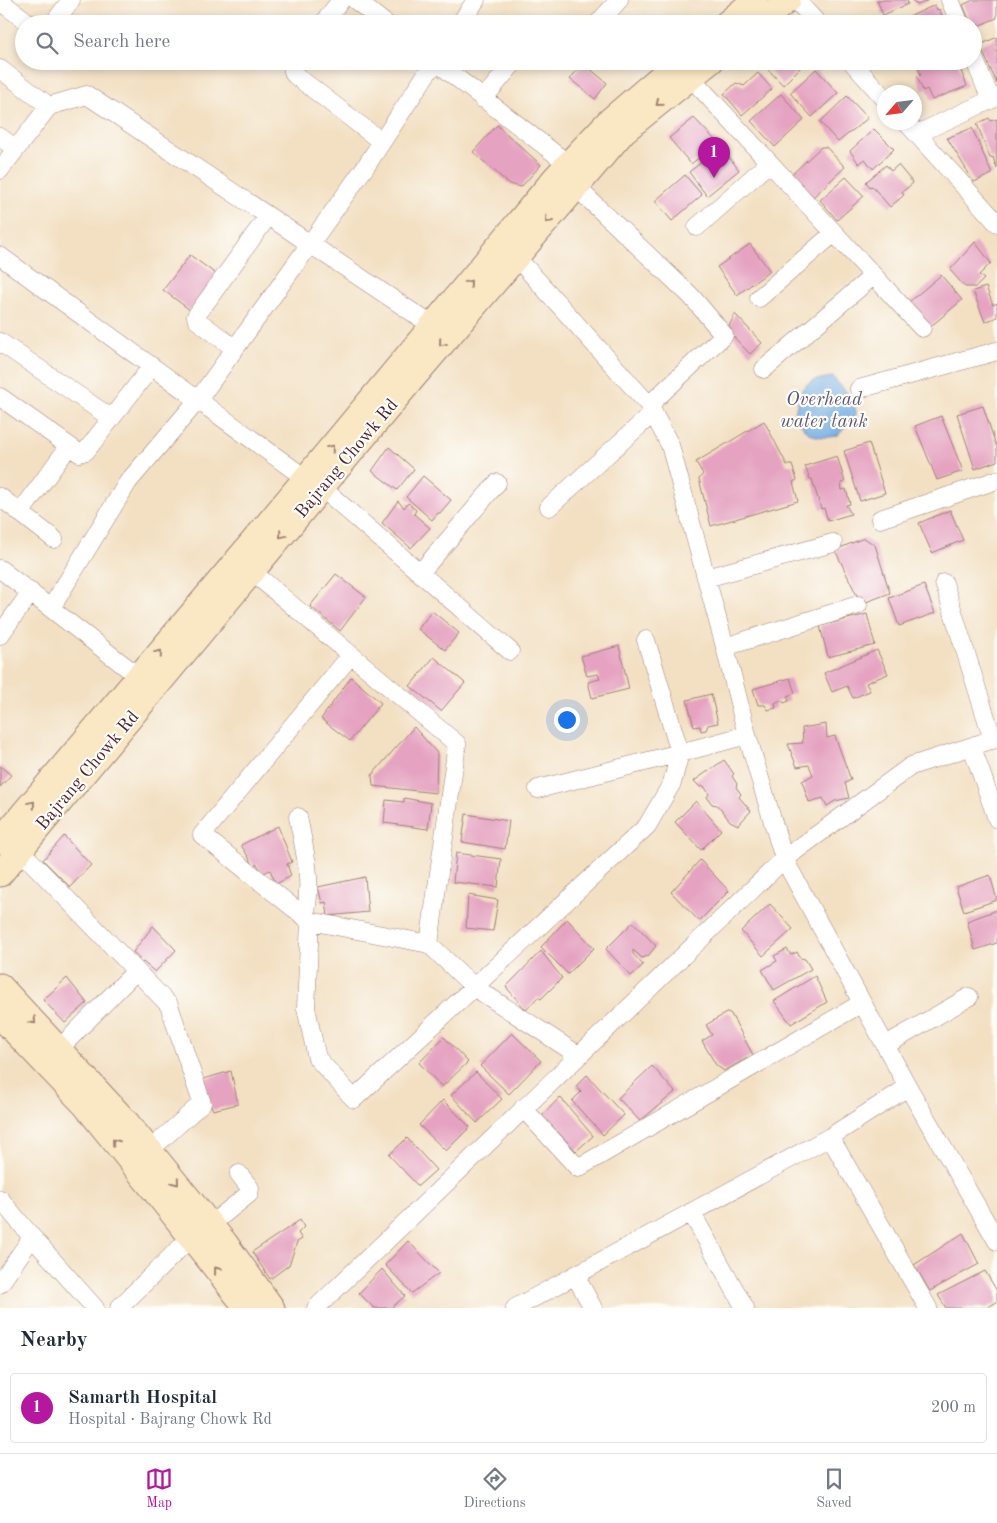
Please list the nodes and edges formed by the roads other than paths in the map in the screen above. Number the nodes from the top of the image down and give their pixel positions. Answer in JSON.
{"nodes":[{"id":1,"x":72,"y":0,"type":"edge"},
{"id":2,"x":352,"y":0,"type":"edge"},
{"id":3,"x":476,"y":0,"type":"edge"},
{"id":4,"x":619,"y":0,"type":"edge"},
{"id":5,"x":755,"y":0,"type":"edge"},
{"id":6,"x":788,"y":0,"type":"edge"},
{"id":7,"x":796,"y":0,"type":"edge"},
{"id":8,"x":950,"y":0,"type":"edge"},
{"id":9,"x":0,"y":2,"type":"edge"},
{"id":10,"x":18,"y":15,"type":"edge"},
{"id":11,"x":60,"y":15,"type":"edge"},
{"id":12,"x":334,"y":15,"type":"edge"},
{"id":13,"x":373,"y":15,"type":"edge"},
{"id":14,"x":466,"y":15,"type":"edge"},
{"id":15,"x":605,"y":15,"type":"edge"},
{"id":16,"x":737,"y":15,"type":"edge"},
{"id":17,"x":769,"y":15,"type":"edge"},
{"id":18,"x":810,"y":15,"type":"edge"},
{"id":19,"x":956,"y":15,"type":"edge"},
{"id":20,"x":0,"y":69,"type":"edge"},
{"id":21,"x":292,"y":70,"type":"edge"},
{"id":22,"x":429,"y":70,"type":"edge"},
{"id":23,"x":446,"y":70,"type":"edge"},
{"id":24,"x":507,"y":70,"type":"edge"},
{"id":25,"x":679,"y":70,"type":"edge"},
{"id":26,"x":685,"y":70,"type":"edge"},
{"id":27,"x":859,"y":70,"type":"edge"},
{"id":28,"x":980,"y":70,"type":"edge"},
{"id":29,"x":877,"y":90,"type":"edge"},
{"id":30,"x":483,"y":99,"type":"junction"},
{"id":31,"x":994,"y":99,"type":"edge"},
{"id":32,"x":49,"y":106,"type":"junction"},
{"id":33,"x":922,"y":124,"type":"edge"},
{"id":34,"x":914,"y":130,"type":"edge"},
{"id":35,"x":0,"y":137,"type":"edge"},
{"id":36,"x":382,"y":142,"type":"junction"},
{"id":37,"x":16,"y":149,"type":"junction"},
{"id":38,"x":769,"y":163,"type":"junction"},
{"id":39,"x":0,"y":170,"type":"edge"},
{"id":40,"x":576,"y":176,"type":"junction"},
{"id":41,"x":268,"y":216,"type":"junction"},
{"id":42,"x":997,"y":223,"type":"edge"},
{"id":43,"x":697,"y":227,"type":"dead end"},
{"id":44,"x":834,"y":233,"type":"junction"},
{"id":45,"x":310,"y":244,"type":"junction"},
{"id":46,"x":509,"y":250,"type":"junction"},
{"id":47,"x":0,"y":256,"type":"edge"},
{"id":48,"x":873,"y":276,"type":"junction"},
{"id":49,"x":759,"y":298,"type":"dead end"},
{"id":50,"x":433,"y":326,"type":"junction"},
{"id":51,"x":922,"y":328,"type":"dead end"},
{"id":52,"x":0,"y":342,"type":"edge"},
{"id":53,"x":234,"y":348,"type":"junction"},
{"id":54,"x":997,"y":351,"type":"edge"},
{"id":55,"x":152,"y":366,"type":"junction"},
{"id":56,"x":764,"y":369,"type":"dead end"},
{"id":57,"x":860,"y":389,"type":"dead end"},
{"id":58,"x":0,"y":397,"type":"edge"},
{"id":59,"x":198,"y":400,"type":"junction"},
{"id":60,"x":651,"y":409,"type":"junction"},
{"id":61,"x":111,"y":418,"type":"junction"},
{"id":62,"x":69,"y":446,"type":"junction"},
{"id":63,"x":997,"y":480,"type":"edge"},
{"id":64,"x":314,"y":483,"type":"junction"},
{"id":65,"x":497,"y":483,"type":"dead end"},
{"id":66,"x":0,"y":497,"type":"edge"},
{"id":67,"x":549,"y":507,"type":"dead end"},
{"id":68,"x":20,"y":513,"type":"junction"},
{"id":69,"x":880,"y":519,"type":"dead end"},
{"id":70,"x":54,"y":539,"type":"dead end"},
{"id":71,"x":833,"y":543,"type":"dead end"},
{"id":72,"x":245,"y":566,"type":"junction"},
{"id":73,"x":0,"y":568,"type":"edge"},
{"id":74,"x":420,"y":573,"type":"junction"},
{"id":75,"x":706,"y":578,"type":"junction"},
{"id":76,"x":944,"y":583,"type":"dead end"},
{"id":77,"x":31,"y":592,"type":"junction"},
{"id":78,"x":858,"y":605,"type":"dead end"},
{"id":79,"x":51,"y":608,"type":"junction"},
{"id":80,"x":0,"y":635,"type":"edge"},
{"id":81,"x":646,"y":640,"type":"dead end"},
{"id":82,"x":725,"y":647,"type":"junction"},
{"id":83,"x":510,"y":651,"type":"dead end"},
{"id":84,"x":351,"y":655,"type":"junction"},
{"id":85,"x":147,"y":682,"type":"junction"},
{"id":86,"x":748,"y":736,"type":"junction"},
{"id":87,"x":995,"y":739,"type":"edge"},
{"id":88,"x":972,"y":747,"type":"junction"},
{"id":89,"x":680,"y":752,"type":"junction"},
{"id":90,"x":538,"y":789,"type":"dead end"},
{"id":91,"x":298,"y":817,"type":"dead end"},
{"id":92,"x":997,"y":819,"type":"edge"},
{"id":93,"x":10,"y":846,"type":"edge"},
{"id":94,"x":784,"y":859,"type":"junction"},
{"id":95,"x":0,"y":874,"type":"edge"},
{"id":96,"x":308,"y":919,"type":"junction"},
{"id":97,"x":429,"y":944,"type":"junction"},
{"id":98,"x":136,"y":971,"type":"junction"},
{"id":99,"x":0,"y":986,"type":"edge"},
{"id":100,"x":474,"y":987,"type":"junction"},
{"id":101,"x":969,"y":997,"type":"dead end"},
{"id":102,"x":862,"y":1003,"type":"junction"},
{"id":103,"x":0,"y":1016,"type":"edge"},
{"id":104,"x":886,"y":1045,"type":"junction"},
{"id":105,"x":59,"y":1048,"type":"junction"},
{"id":106,"x":578,"y":1055,"type":"junction"},
{"id":107,"x":908,"y":1087,"type":"junction"},
{"id":108,"x":523,"y":1108,"type":"junction"},
{"id":109,"x":830,"y":1137,"type":"junction"},
{"id":110,"x":150,"y":1150,"type":"junction"},
{"id":111,"x":239,"y":1174,"type":"dead end"},
{"id":112,"x":0,"y":1199,"type":"edge"},
{"id":113,"x":691,"y":1212,"type":"junction"},
{"id":114,"x":200,"y":1231,"type":"junction"},
{"id":115,"x":32,"y":1237,"type":"junction"},
{"id":116,"x":997,"y":1241,"type":"edge"},
{"id":117,"x":575,"y":1275,"type":"junction"},
{"id":118,"x":0,"y":1284,"type":"edge"},
{"id":119,"x":95,"y":1308,"type":"edge"},
{"id":120,"x":119,"y":1308,"type":"edge"},
{"id":121,"x":247,"y":1308,"type":"edge"},
{"id":122,"x":272,"y":1308,"type":"edge"},
{"id":123,"x":316,"y":1308,"type":"edge"},
{"id":124,"x":515,"y":1308,"type":"edge"},
{"id":125,"x":593,"y":1308,"type":"edge"},
{"id":126,"x":745,"y":1308,"type":"edge"},
{"id":127,"x":928,"y":1308,"type":"edge"}],
"edges":[{"from":1,"to":11,"type":"street"},
{"from":2,"to":12,"type":"street"},
{"from":2,"to":13,"type":"street"},
{"from":3,"to":14,"type":"street"},
{"from":4,"to":15,"type":"street"},
{"from":5,"to":16,"type":"street"},
{"from":6,"to":17,"type":"street"},
{"from":7,"to":18,"type":"street"},
{"from":8,"to":19,"type":"street"},
{"from":9,"to":10,"type":"street"},
{"from":20,"to":32,"type":"street"},
{"from":21,"to":36,"type":"street"},
{"from":22,"to":36,"type":"street"},
{"from":23,"to":30,"type":"street"},
{"from":24,"to":30,"type":"street"},
{"from":25,"to":40,"type":"street","name":"Bajrang Chowk Rd"},
{"from":26,"to":38,"type":"street"},
{"from":27,"to":29,"type":"street"},
{"from":28,"to":31,"type":"street"},
{"from":30,"to":40,"type":"street"},
{"from":31,"to":33,"type":"street"},
{"from":32,"to":37,"type":"street"},
{"from":32,"to":41,"type":"street"},
{"from":34,"to":42,"type":"street"},
{"from":35,"to":37,"type":"street"},
{"from":36,"to":45,"type":"street"},
{"from":37,"to":39,"type":"street"},
{"from":38,"to":43,"type":"street"},
{"from":38,"to":44,"type":"street"},
{"from":40,"to":46,"type":"street","name":"Bajrang Chowk Rd"},
{"from":40,"to":60,"type":"street"},
{"from":41,"to":45,"type":"street"},
{"from":41,"to":53,"type":"street"},
{"from":44,"to":48,"type":"street"},
{"from":44,"to":49,"type":"street"},
{"from":45,"to":50,"type":"street"},
{"from":45,"to":53,"type":"street"},
{"from":50,"to":46,"type":"street","name":"Bajrang Chowk Rd","one_way":true},
{"from":46,"to":60,"type":"street"},
{"from":46,"to":64,"type":"street","name":"Bajrang Chowk Rd","one_way":true},
{"from":47,"to":55,"type":"street"},
{"from":48,"to":51,"type":"street"},
{"from":48,"to":56,"type":"street"},
{"from":64,"to":50,"type":"street","name":"Bajrang Chowk Rd","one_way":true},
{"from":52,"to":61,"type":"street"},
{"from":53,"to":59,"type":"street"},
{"from":54,"to":57,"type":"street"},
{"from":55,"to":59,"type":"street"},
{"from":55,"to":61,"type":"street"},
{"from":58,"to":62,"type":"street"},
{"from":59,"to":64,"type":"street"},
{"from":59,"to":79,"type":"street"},
{"from":60,"to":67,"type":"street"},
{"from":60,"to":75,"type":"street"},
{"from":61,"to":62,"type":"street"},
{"from":62,"to":68,"type":"street"},
{"from":63,"to":69,"type":"street"},
{"from":64,"to":72,"type":"street","name":"Bajrang Chowk Rd"},
{"from":64,"to":74,"type":"street"},
{"from":65,"to":74,"type":"street"},
{"from":66,"to":68,"type":"street"},
{"from":68,"to":70,"type":"street"},
{"from":71,"to":75,"type":"street"},
{"from":72,"to":84,"type":"street"},
{"from":72,"to":85,"type":"street","name":"Bajrang Chowk Rd"},
{"from":73,"to":77,"type":"street"},
{"from":74,"to":83,"type":"street"},
{"from":75,"to":82,"type":"street"},
{"from":76,"to":87,"type":"street"},
{"from":77,"to":79,"type":"street"},
{"from":77,"to":80,"type":"street"},
{"from":78,"to":82,"type":"street"},
{"from":79,"to":85,"type":"street"},
{"from":81,"to":89,"type":"street"},
{"from":82,"to":86,"type":"street"},
{"from":84,"to":96,"type":"street"},
{"from":84,"to":97,"type":"street"},
{"from":85,"to":93,"type":"street","name":"Bajrang Chowk Rd"},
{"from":86,"to":89,"type":"street"},
{"from":86,"to":94,"type":"street"},
{"from":87,"to":88,"type":"street"},
{"from":88,"to":92,"type":"street"},
{"from":88,"to":94,"type":"street"},
{"from":89,"to":90,"type":"street"},
{"from":89,"to":100,"type":"street"},
{"from":91,"to":96,"type":"street"},
{"from":93,"to":95,"type":"street","name":"Bajrang Chowk Rd"},
{"from":93,"to":98,"type":"street"},
{"from":94,"to":102,"type":"street"},
{"from":94,"to":106,"type":"street"},
{"from":96,"to":97,"type":"street"},
{"from":96,"to":100,"type":"street"},
{"from":97,"to":100,"type":"street"},
{"from":98,"to":105,"type":"street"},
{"from":98,"to":110,"type":"street"},
{"from":99,"to":105,"type":"street","one_way":true},
{"from":100,"to":106,"type":"street"},
{"from":101,"to":104,"type":"street"},
{"from":102,"to":104,"type":"street"},
{"from":102,"to":108,"type":"street"},
{"from":114,"to":103,"type":"street","one_way":true},
{"from":104,"to":107,"type":"street"},
{"from":105,"to":110,"type":"street"},
{"from":106,"to":108,"type":"street"},
{"from":107,"to":109,"type":"street"},
{"from":107,"to":116,"type":"street"},
{"from":108,"to":123,"type":"street"},
{"from":109,"to":113,"type":"street"},
{"from":109,"to":127,"type":"street"},
{"from":110,"to":114,"type":"street","one_way":true},
{"from":111,"to":114,"type":"street"},
{"from":112,"to":115,"type":"street"},
{"from":113,"to":117,"type":"street"},
{"from":113,"to":126,"type":"street"},
{"from":114,"to":120,"type":"street"},
{"from":121,"to":114,"type":"street","one_way":true},
{"from":114,"to":122,"type":"street"},
{"from":115,"to":118,"type":"street"},
{"from":115,"to":119,"type":"street"},
{"from":117,"to":124,"type":"street"},
{"from":117,"to":125,"type":"street"}]}
